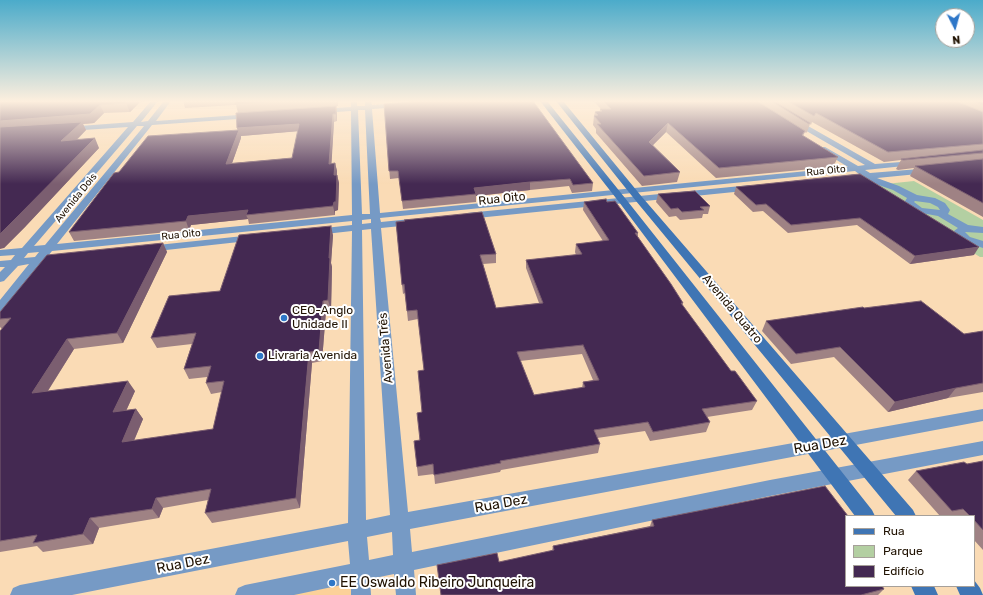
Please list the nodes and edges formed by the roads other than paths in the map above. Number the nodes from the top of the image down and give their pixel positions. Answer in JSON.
{"nodes":[{"id":1,"x":131,"y":129,"type":"edge"},
{"id":2,"x":146,"y":129,"type":"edge"},
{"id":3,"x":354,"y":129,"type":"edge"},
{"id":4,"x":370,"y":129,"type":"edge"},
{"id":5,"x":566,"y":129,"type":"edge"},
{"id":6,"x":582,"y":129,"type":"edge"},
{"id":7,"x":806,"y":129,"type":"edge"},
{"id":8,"x":817,"y":145,"type":"edge"},
{"id":9,"x":856,"y":168,"type":"junction"},
{"id":10,"x":870,"y":172,"type":"junction"},
{"id":11,"x":885,"y":174,"type":"junction"},
{"id":12,"x":899,"y":189,"type":"junction"},
{"id":13,"x":635,"y":194,"type":"junction"},
{"id":14,"x":619,"y":196,"type":"junction"},
{"id":15,"x":376,"y":220,"type":"junction"},
{"id":16,"x":356,"y":222,"type":"junction"},
{"id":17,"x":965,"y":228,"type":"junction"},
{"id":18,"x":983,"y":230,"type":"edge"},
{"id":19,"x":983,"y":245,"type":"edge"},
{"id":20,"x":49,"y":249,"type":"junction"},
{"id":21,"x":140,"y":249,"type":"edge"},
{"id":22,"x":24,"y":250,"type":"junction"},
{"id":23,"x":0,"y":253,"type":"edge"},
{"id":24,"x":70,"y":257,"type":"edge"},
{"id":25,"x":39,"y":260,"type":"junction"},
{"id":26,"x":14,"y":262,"type":"junction"},
{"id":27,"x":0,"y":264,"type":"edge"},
{"id":28,"x":0,"y":279,"type":"edge"},
{"id":29,"x":0,"y":308,"type":"edge"},
{"id":30,"x":983,"y":415,"type":"edge"},
{"id":31,"x":843,"y":441,"type":"junction"},
{"id":32,"x":811,"y":446,"type":"junction"},
{"id":33,"x":983,"y":448,"type":"edge"},
{"id":34,"x":868,"y":470,"type":"junction"},
{"id":35,"x":834,"y":476,"type":"junction"},
{"id":36,"x":865,"y":515,"type":"edge"},
{"id":37,"x":906,"y":515,"type":"edge"},
{"id":38,"x":399,"y":522,"type":"junction"},
{"id":39,"x":357,"y":530,"type":"junction"},
{"id":40,"x":404,"y":562,"type":"junction"},
{"id":41,"x":360,"y":571,"type":"junction"},
{"id":42,"x":922,"y":587,"type":"edge"},
{"id":43,"x":967,"y":587,"type":"edge"},
{"id":44,"x":20,"y":595,"type":"edge"},
{"id":45,"x":245,"y":595,"type":"edge"},
{"id":46,"x":361,"y":595,"type":"edge"},
{"id":47,"x":406,"y":595,"type":"edge"},
{"id":48,"x":928,"y":595,"type":"edge"},
{"id":49,"x":973,"y":595,"type":"edge"}],
"edges":[{"from":1,"to":22,"type":"street","name":"Avenida Dois"},
{"from":2,"to":20,"type":"street","name":"Avenida Dois"},
{"from":3,"to":16,"type":"street"},
{"from":4,"to":15,"type":"street","name":"Avenida Três"},
{"from":5,"to":14,"type":"street","name":"Avenida Quatro"},
{"from":6,"to":13,"type":"street","name":"Avenida Quatro"},
{"from":7,"to":10,"type":"street"},
{"from":8,"to":9,"type":"street"},
{"from":9,"to":10,"type":"street","name":"Rua Oito"},
{"from":9,"to":13,"type":"street","name":"Rua Oito"},
{"from":10,"to":11,"type":"street","name":"Rua Oito"},
{"from":10,"to":11,"type":"street","name":"Rua Oito"},
{"from":10,"to":12,"type":"street"},
{"from":10,"to":13,"type":"street","name":"Rua Oito"},
{"from":11,"to":12,"type":"street"},
{"from":12,"to":17,"type":"street"},
{"from":13,"to":14,"type":"street","name":"Rua Oito"},
{"from":13,"to":31,"type":"street","name":"Avenida Quatro"},
{"from":14,"to":15,"type":"street","name":"Rua Oito"},
{"from":14,"to":32,"type":"street","name":"Avenida Quatro"},
{"from":15,"to":16,"type":"street","name":"Rua Oito"},
{"from":15,"to":38,"type":"street","name":"Avenida Três"},
{"from":16,"to":20,"type":"street","name":"Rua Oito"},
{"from":16,"to":21,"type":"street","name":"Rua Oito"},
{"from":16,"to":39,"type":"street"},
{"from":17,"to":18,"type":"street"},
{"from":17,"to":19,"type":"street"},
{"from":20,"to":22,"type":"street","name":"Rua Oito"},
{"from":20,"to":25,"type":"street","name":"Avenida Dois"},
{"from":22,"to":23,"type":"street","name":"Rua Oito"},
{"from":22,"to":26,"type":"street","name":"Avenida Dois"},
{"from":24,"to":25,"type":"street"},
{"from":25,"to":26,"type":"street"},
{"from":25,"to":29,"type":"street","name":"Avenida Dois"},
{"from":26,"to":27,"type":"street"},
{"from":26,"to":28,"type":"street","name":"Avenida Dois"},
{"from":30,"to":31,"type":"street","name":"Rua Dez"},
{"from":31,"to":32,"type":"street","name":"Rua Dez"},
{"from":31,"to":34,"type":"street","name":"Avenida Quatro"},
{"from":32,"to":35,"type":"street","name":"Avenida Quatro"},
{"from":32,"to":38,"type":"street","name":"Rua Dez"},
{"from":33,"to":34,"type":"street"},
{"from":34,"to":35,"type":"street"},
{"from":34,"to":37,"type":"street","name":"Avenida Quatro"},
{"from":35,"to":36,"type":"street","name":"Avenida Quatro"},
{"from":35,"to":40,"type":"street"},
{"from":38,"to":39,"type":"street","name":"Rua Dez"},
{"from":38,"to":40,"type":"street","name":"Avenida Três"},
{"from":39,"to":41,"type":"street"},
{"from":39,"to":44,"type":"street","name":"Rua Dez"},
{"from":40,"to":41,"type":"street"},
{"from":40,"to":47,"type":"street","name":"Avenida Três"},
{"from":41,"to":45,"type":"street"},
{"from":41,"to":46,"type":"street"},
{"from":42,"to":48,"type":"street"},
{"from":43,"to":49,"type":"street"}]}
